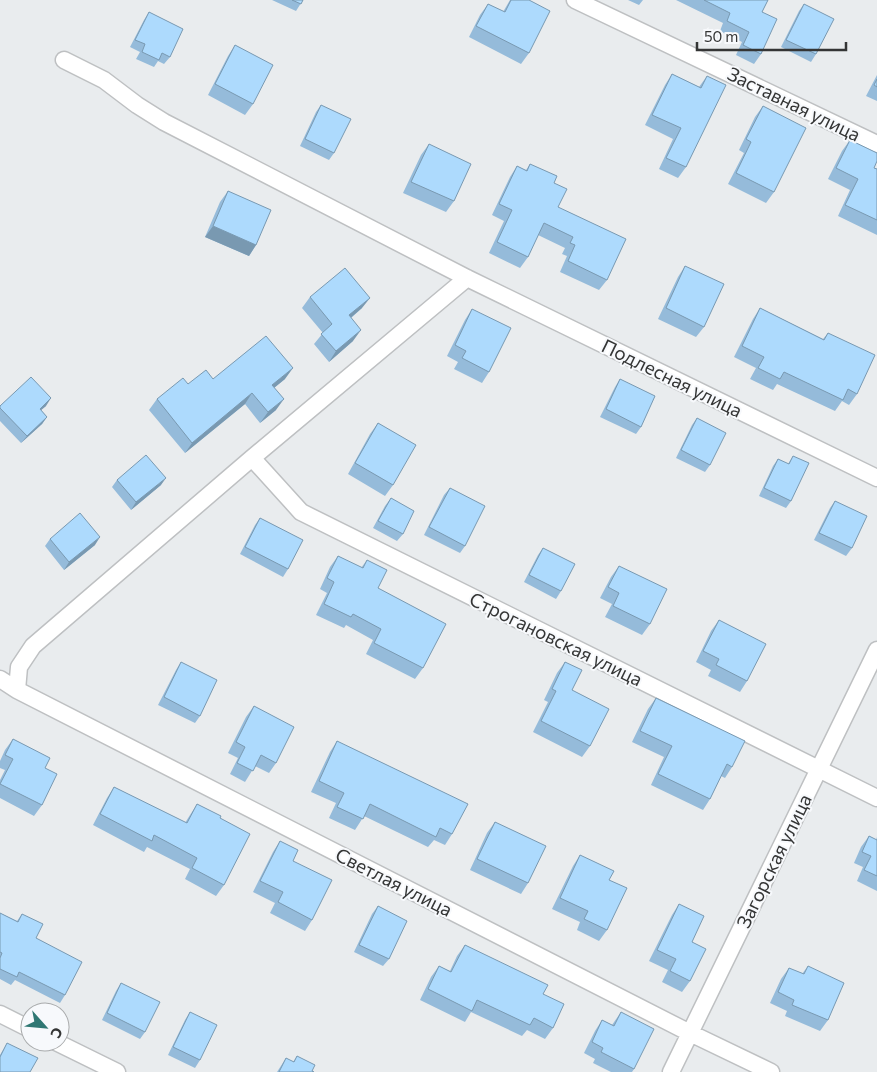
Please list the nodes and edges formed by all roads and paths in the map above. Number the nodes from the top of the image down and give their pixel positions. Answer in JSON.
{"nodes":[{"id":1,"x":575,"y":0,"type":"edge"},
{"id":2,"x":64,"y":60,"type":"dead end"},
{"id":3,"x":877,"y":144,"type":"edge"},
{"id":4,"x":467,"y":278,"type":"junction"},
{"id":5,"x":252,"y":458,"type":"junction"},
{"id":6,"x":877,"y":478,"type":"edge"},
{"id":7,"x":877,"y":650,"type":"edge"},
{"id":8,"x":0,"y":679,"type":"edge"},
{"id":9,"x":17,"y":690,"type":"junction"},
{"id":10,"x":818,"y":770,"type":"junction"},
{"id":11,"x":877,"y":798,"type":"edge"},
{"id":12,"x":0,"y":1014,"type":"edge"},
{"id":13,"x":20,"y":1024,"type":"edge"},
{"id":14,"x":690,"y":1033,"type":"junction"},
{"id":15,"x":70,"y":1049,"type":"edge"},
{"id":16,"x":117,"y":1072,"type":"edge"},
{"id":17,"x":671,"y":1072,"type":"edge"},
{"id":18,"x":771,"y":1072,"type":"edge"}],
"edges":[{"from":1,"to":3,"type":"street","name":"Заставная улица"},
{"from":2,"to":4,"type":"street","name":"Подлесная улица"},
{"from":4,"to":5,"type":"street"},
{"from":4,"to":6,"type":"street","name":"Подлесная улица"},
{"from":5,"to":9,"type":"street"},
{"from":5,"to":10,"type":"street","name":"Строгановская улица"},
{"from":7,"to":10,"type":"street","name":"Загорская улица"},
{"from":8,"to":9,"type":"street","name":"Светлая улица"},
{"from":9,"to":14,"type":"street","name":"Светлая улица"},
{"from":10,"to":11,"type":"street","name":"Строгановская улица"},
{"from":10,"to":14,"type":"street","name":"Загорская улица"},
{"from":12,"to":13,"type":"street"},
{"from":14,"to":17,"type":"street","name":"Загорская улица"},
{"from":14,"to":18,"type":"street","name":"Светлая улица"},
{"from":15,"to":16,"type":"street"}]}
